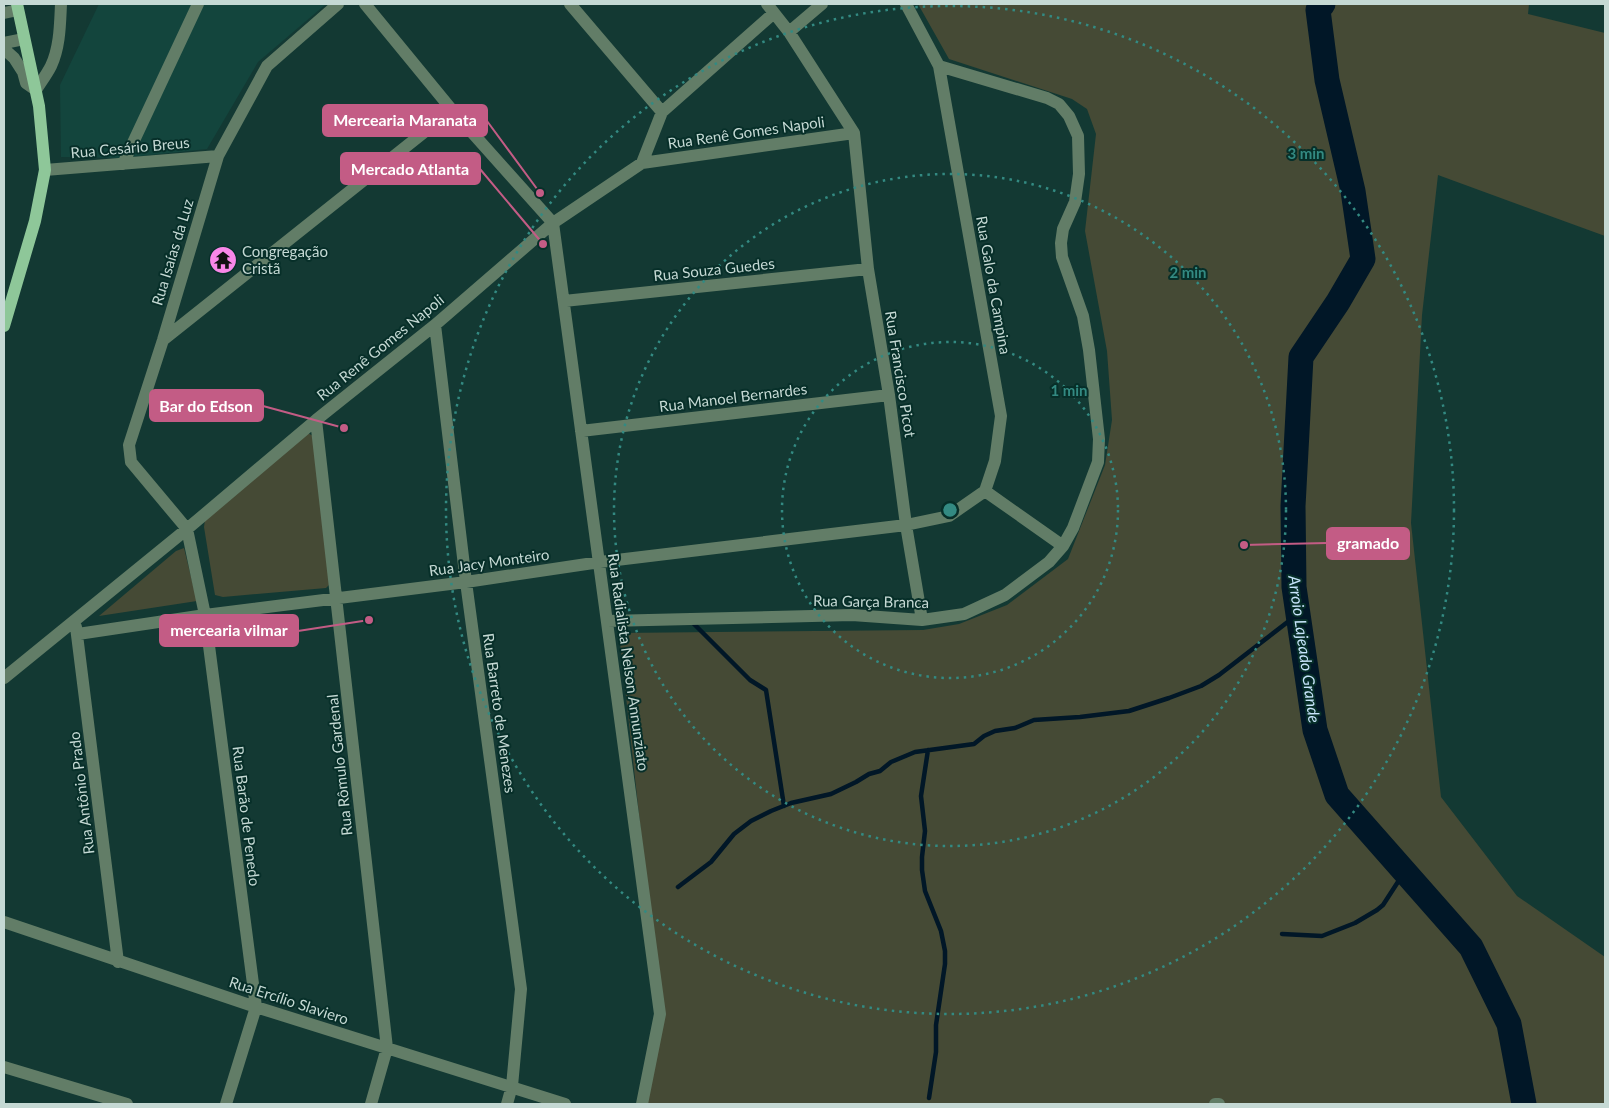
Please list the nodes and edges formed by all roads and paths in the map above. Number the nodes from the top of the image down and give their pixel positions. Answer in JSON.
{"nodes":[{"id":1,"x":61,"y":4,"type":"edge"},
{"id":2,"x":198,"y":4,"type":"edge"},
{"id":3,"x":338,"y":4,"type":"edge"},
{"id":4,"x":365,"y":4,"type":"edge"},
{"id":5,"x":570,"y":4,"type":"edge"},
{"id":6,"x":822,"y":4,"type":"edge"},
{"id":7,"x":906,"y":4,"type":"edge"},
{"id":8,"x":17,"y":7,"type":"edge"},
{"id":9,"x":771,"y":8,"type":"edge"},
{"id":10,"x":4,"y":13,"type":"edge"},
{"id":11,"x":789,"y":32,"type":"junction"},
{"id":12,"x":24,"y":39,"type":"junction"},
{"id":13,"x":4,"y":43,"type":"edge"},
{"id":14,"x":4,"y":49,"type":"edge"},
{"id":15,"x":939,"y":66,"type":"junction"},
{"id":16,"x":36,"y":90,"type":"junction"},
{"id":17,"x":452,"y":110,"type":"junction"},
{"id":18,"x":662,"y":112,"type":"junction"},
{"id":19,"x":854,"y":133,"type":"junction"},
{"id":20,"x":218,"y":156,"type":"junction"},
{"id":21,"x":642,"y":163,"type":"junction"},
{"id":22,"x":123,"y":164,"type":"junction"},
{"id":23,"x":45,"y":170,"type":"junction"},
{"id":24,"x":553,"y":223,"type":"junction"},
{"id":25,"x":868,"y":268,"type":"junction"},
{"id":26,"x":564,"y":301,"type":"junction"},
{"id":27,"x":434,"y":325,"type":"junction"},
{"id":28,"x":4,"y":326,"type":"edge"},
{"id":29,"x":163,"y":340,"type":"junction"},
{"id":30,"x":888,"y":395,"type":"junction"},
{"id":31,"x":316,"y":420,"type":"junction"},
{"id":32,"x":581,"y":431,"type":"junction"},
{"id":33,"x":985,"y":491,"type":"junction"},
{"id":34,"x":906,"y":525,"type":"junction"},
{"id":35,"x":187,"y":529,"type":"junction"},
{"id":36,"x":1063,"y":546,"type":"junction"},
{"id":37,"x":600,"y":562,"type":"junction"},
{"id":38,"x":466,"y":582,"type":"junction"},
{"id":39,"x":337,"y":599,"type":"junction"},
{"id":40,"x":205,"y":614,"type":"junction"},
{"id":41,"x":922,"y":620,"type":"junction"},
{"id":42,"x":607,"y":621,"type":"junction"},
{"id":43,"x":76,"y":628,"type":"junction"},
{"id":44,"x":4,"y":678,"type":"edge"},
{"id":45,"x":4,"y":922,"type":"edge"},
{"id":46,"x":118,"y":962,"type":"junction"},
{"id":47,"x":256,"y":1007,"type":"junction"},
{"id":48,"x":387,"y":1048,"type":"junction"},
{"id":49,"x":4,"y":1066,"type":"edge"},
{"id":50,"x":512,"y":1086,"type":"junction"},
{"id":51,"x":127,"y":1104,"type":"edge"},
{"id":52,"x":226,"y":1104,"type":"edge"},
{"id":53,"x":371,"y":1104,"type":"edge"},
{"id":54,"x":507,"y":1104,"type":"edge"},
{"id":55,"x":565,"y":1104,"type":"edge"},
{"id":56,"x":642,"y":1104,"type":"edge"}],
"edges":[{"from":1,"to":16,"type":"street"},
{"from":2,"to":22,"type":"street"},
{"from":3,"to":20,"type":"street","name":"Rua Isaías da Luz"},
{"from":4,"to":17,"type":"street"},
{"from":5,"to":18,"type":"street"},
{"from":6,"to":11,"type":"street"},
{"from":7,"to":15,"type":"street","name":"Rua Galo da Campina"},
{"from":8,"to":10,"type":"street"},
{"from":8,"to":12,"type":"main road"},
{"from":9,"to":11,"type":"street"},
{"from":9,"to":18,"type":"street","name":"Rua Renê Gomes Napoli"},
{"from":11,"to":19,"type":"street"},
{"from":12,"to":13,"type":"street"},
{"from":12,"to":16,"type":"main road"},
{"from":14,"to":16,"type":"street"},
{"from":15,"to":33,"type":"street","name":"Rua Galo da Campina"},
{"from":15,"to":36,"type":"street","name":"Rua Garça Branca"},
{"from":16,"to":23,"type":"main road"},
{"from":17,"to":24,"type":"street"},
{"from":17,"to":29,"type":"street"},
{"from":18,"to":21,"type":"street","name":"Rua Renê Gomes Napoli"},
{"from":19,"to":21,"type":"street","name":"Rua Renê Gomes Napoli"},
{"from":19,"to":25,"type":"street","name":"Rua Francisco Picot"},
{"from":20,"to":22,"type":"street","name":"Rua Cesário Breus"},
{"from":20,"to":29,"type":"street","name":"Rua Isaías da Luz"},
{"from":21,"to":24,"type":"street","name":"Rua Renê Gomes Napoli"},
{"from":22,"to":23,"type":"street","name":"Rua Cesário Breus"},
{"from":23,"to":28,"type":"main road"},
{"from":24,"to":26,"type":"street","name":"Rua Radialista Nelson Annunziato"},
{"from":24,"to":27,"type":"street","name":"Rua Renê Gomes Napoli"},
{"from":25,"to":26,"type":"street","name":"Rua Souza Guedes"},
{"from":25,"to":30,"type":"street","name":"Rua Francisco Picot"},
{"from":26,"to":32,"type":"street","name":"Rua Radialista Nelson Annunziato"},
{"from":27,"to":31,"type":"street","name":"Rua Renê Gomes Napoli"},
{"from":27,"to":38,"type":"street","name":"Rua Barreto de Menezes"},
{"from":29,"to":35,"type":"street","name":"Rua Isaías da Luz"},
{"from":30,"to":32,"type":"street","name":"Rua Manoel Bernardes"},
{"from":30,"to":34,"type":"street","name":"Rua Francisco Picot"},
{"from":31,"to":35,"type":"street","name":"Rua Renê Gomes Napoli"},
{"from":31,"to":39,"type":"street","name":"Rua Rômulo Gardenal"},
{"from":32,"to":37,"type":"street","name":"Rua Radialista Nelson Annunziato"},
{"from":33,"to":34,"type":"street"},
{"from":33,"to":36,"type":"street"},
{"from":34,"to":37,"type":"street","name":"Rua Jacy Monteiro"},
{"from":34,"to":41,"type":"street","name":"Rua Francisco Picot"},
{"from":35,"to":40,"type":"street","name":"Rua Barão de Penedo"},
{"from":35,"to":43,"type":"street","name":"Rua Renê Gomes Napoli"},
{"from":36,"to":41,"type":"street","name":"Rua Garça Branca"},
{"from":37,"to":38,"type":"street","name":"Rua Jacy Monteiro"},
{"from":37,"to":42,"type":"street","name":"Rua Radialista Nelson Annunziato"},
{"from":38,"to":39,"type":"street","name":"Rua Jacy Monteiro"},
{"from":38,"to":50,"type":"street","name":"Rua Barreto de Menezes"},
{"from":39,"to":40,"type":"street","name":"Rua Jacy Monteiro"},
{"from":39,"to":48,"type":"street","name":"Rua Rômulo Gardenal"},
{"from":40,"to":43,"type":"street","name":"Rua Jacy Monteiro"},
{"from":40,"to":47,"type":"street","name":"Rua Barão de Penedo"},
{"from":41,"to":42,"type":"street","name":"Rua Garça Branca"},
{"from":42,"to":56,"type":"street","name":"Rua Radialista Nelson Annunziato"},
{"from":43,"to":44,"type":"street","name":"Rua Renê Gomes Napoli"},
{"from":43,"to":46,"type":"street","name":"Rua Antônio Prado"},
{"from":45,"to":46,"type":"street","name":"Rua Ercílio Slaviero"},
{"from":46,"to":47,"type":"street","name":"Rua Ercílio Slaviero"},
{"from":47,"to":48,"type":"street","name":"Rua Ercílio Slaviero"},
{"from":47,"to":52,"type":"street","name":"Rua Barão de Penedo"},
{"from":48,"to":50,"type":"street","name":"Rua Ercílio Slaviero"},
{"from":48,"to":53,"type":"street","name":"Rua Rômulo Gardenal"},
{"from":49,"to":51,"type":"street"},
{"from":50,"to":54,"type":"street","name":"Rua Barreto de Menezes"},
{"from":50,"to":55,"type":"street","name":"Rua Ercílio Slaviero"}]}
